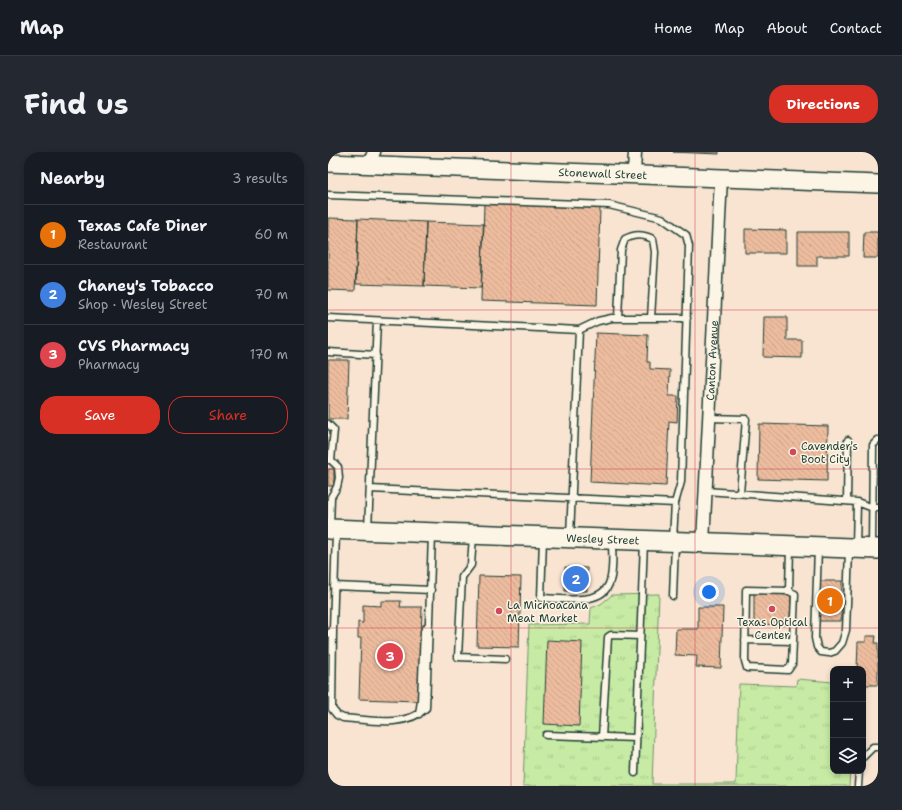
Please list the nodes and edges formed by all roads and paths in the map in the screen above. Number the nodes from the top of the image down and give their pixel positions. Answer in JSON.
{"nodes":[{"id":1,"x":635,"y":152,"type":"edge"},
{"id":2,"x":372,"y":158,"type":"edge"},
{"id":3,"x":328,"y":163,"type":"edge"},
{"id":4,"x":634,"y":174,"type":"junction"},
{"id":5,"x":721,"y":178,"type":"junction"},
{"id":6,"x":878,"y":184,"type":"edge"},
{"id":7,"x":328,"y":195,"type":"edge"},
{"id":8,"x":328,"y":318,"type":"edge"},
{"id":9,"x":618,"y":318,"type":"junction"},
{"id":10,"x":651,"y":318,"type":"junction"},
{"id":11,"x":687,"y":318,"type":"junction"},
{"id":12,"x":377,"y":321,"type":"junction"},
{"id":13,"x":579,"y":330,"type":"junction"},
{"id":14,"x":328,"y":352,"type":"edge"},
{"id":15,"x":376,"y":355,"type":"junction"},
{"id":16,"x":709,"y":418,"type":"junction"},
{"id":17,"x":328,"y":424,"type":"edge"},
{"id":18,"x":848,"y":440,"type":"dead end"},
{"id":19,"x":878,"y":440,"type":"edge"},
{"id":20,"x":330,"y":460,"type":"edge"},
{"id":21,"x":370,"y":489,"type":"junction"},
{"id":22,"x":706,"y":491,"type":"junction"},
{"id":23,"x":740,"y":493,"type":"junction"},
{"id":24,"x":572,"y":498,"type":"junction"},
{"id":25,"x":329,"y":499,"type":"edge"},
{"id":26,"x":847,"y":501,"type":"junction"},
{"id":27,"x":857,"y":502,"type":"junction"},
{"id":28,"x":675,"y":503,"type":"junction"},
{"id":29,"x":875,"y":508,"type":"edge"},
{"id":30,"x":331,"y":529,"type":"edge"},
{"id":31,"x":368,"y":530,"type":"junction"},
{"id":32,"x":432,"y":533,"type":"junction"},
{"id":33,"x":473,"y":534,"type":"junction"},
{"id":34,"x":543,"y":537,"type":"junction"},
{"id":35,"x":570,"y":538,"type":"junction"},
{"id":36,"x":612,"y":539,"type":"junction"},
{"id":37,"x":644,"y":541,"type":"junction"},
{"id":38,"x":674,"y":542,"type":"junction"},
{"id":39,"x":703,"y":543,"type":"junction"},
{"id":40,"x":790,"y":546,"type":"junction"},
{"id":41,"x":818,"y":547,"type":"junction"},
{"id":42,"x":864,"y":549,"type":"edge"},
{"id":43,"x":334,"y":586,"type":"junction"},
{"id":44,"x":431,"y":590,"type":"junction"},
{"id":45,"x":789,"y":591,"type":"junction"},
{"id":46,"x":673,"y":596,"type":"dead end"},
{"id":47,"x":330,"y":632,"type":"edge"},
{"id":48,"x":640,"y":636,"type":"junction"},
{"id":49,"x":745,"y":640,"type":"junction"},
{"id":50,"x":793,"y":641,"type":"junction"},
{"id":51,"x":505,"y":659,"type":"dead end"},
{"id":52,"x":546,"y":735,"type":"dead end"},
{"id":53,"x":602,"y":737,"type":"junction"},
{"id":54,"x":636,"y":738,"type":"junction"},
{"id":55,"x":878,"y":747,"type":"edge"},
{"id":56,"x":866,"y":754,"type":"edge"},
{"id":57,"x":635,"y":773,"type":"dead end"},
{"id":58,"x":859,"y":774,"type":"edge"},
{"id":59,"x":858,"y":786,"type":"edge"}],
"edges":[{"from":1,"to":4,"type":"street"},
{"from":2,"to":3,"type":"street","name":"Stonewall Street"},
{"from":2,"to":4,"type":"street","name":"Stonewall Street"},
{"from":4,"to":5,"type":"street","name":"Stonewall Street"},
{"from":5,"to":6,"type":"street","name":"Stonewall Street"},
{"from":5,"to":16,"type":"street","name":"Canton Avenue"},
{"from":7,"to":11,"type":"lane"},
{"from":8,"to":12,"type":"lane"},
{"from":9,"to":10,"type":"lane"},
{"from":9,"to":10,"type":"lane"},
{"from":9,"to":13,"type":"lane"},
{"from":10,"to":11,"type":"lane"},
{"from":11,"to":28,"type":"lane"},
{"from":12,"to":13,"type":"lane"},
{"from":12,"to":15,"type":"lane"},
{"from":13,"to":24,"type":"lane"},
{"from":14,"to":15,"type":"lane"},
{"from":15,"to":21,"type":"lane"},
{"from":16,"to":22,"type":"street","name":"Canton Avenue"},
{"from":16,"to":23,"type":"lane"},
{"from":17,"to":20,"type":"lane"},
{"from":18,"to":26,"type":"lane"},
{"from":19,"to":29,"type":"lane"},
{"from":20,"to":25,"type":"lane"},
{"from":21,"to":24,"type":"lane"},
{"from":21,"to":31,"type":"lane"},
{"from":22,"to":23,"type":"lane"},
{"from":22,"to":39,"type":"street","name":"Canton Avenue"},
{"from":23,"to":26,"type":"lane"},
{"from":24,"to":28,"type":"lane"},
{"from":24,"to":35,"type":"lane"},
{"from":25,"to":30,"type":"lane"},
{"from":26,"to":27,"type":"lane"},
{"from":27,"to":29,"type":"lane"},
{"from":27,"to":42,"type":"lane"},
{"from":28,"to":38,"type":"lane"},
{"from":29,"to":42,"type":"lane"},
{"from":30,"to":31,"type":"main road","name":"Wesley Street"},
{"from":30,"to":43,"type":"lane"},
{"from":31,"to":32,"type":"main road","name":"Wesley Street"},
{"from":32,"to":33,"type":"main road","name":"Wesley Street"},
{"from":32,"to":44,"type":"lane"},
{"from":33,"to":34,"type":"main road","name":"Wesley Street"},
{"from":33,"to":51,"type":"lane"},
{"from":34,"to":35,"type":"main road","name":"Wesley Street"},
{"from":34,"to":36,"type":"lane"},
{"from":35,"to":36,"type":"main road","name":"Wesley Street"},
{"from":36,"to":37,"type":"main road","name":"Wesley Street"},
{"from":37,"to":38,"type":"main road","name":"Wesley Street"},
{"from":37,"to":48,"type":"lane"},
{"from":38,"to":39,"type":"main road","name":"Wesley Street"},
{"from":38,"to":46,"type":"lane"},
{"from":39,"to":40,"type":"main road","name":"Wesley Street"},
{"from":40,"to":41,"type":"main road","name":"Wesley Street"},
{"from":40,"to":45,"type":"lane"},
{"from":41,"to":42,"type":"main road","name":"Wesley Street"},
{"from":41,"to":42,"type":"lane"},
{"from":43,"to":44,"type":"lane"},
{"from":43,"to":47,"type":"lane"},
{"from":44,"to":47,"type":"lane"},
{"from":45,"to":49,"type":"lane"},
{"from":45,"to":50,"type":"lane"},
{"from":48,"to":53,"type":"lane"},
{"from":48,"to":54,"type":"lane"},
{"from":49,"to":50,"type":"lane"},
{"from":49,"to":50,"type":"lane"},
{"from":52,"to":53,"type":"lane"},
{"from":53,"to":54,"type":"lane"},
{"from":54,"to":57,"type":"lane"},
{"from":55,"to":56,"type":"lane"},
{"from":58,"to":59,"type":"lane"}]}
